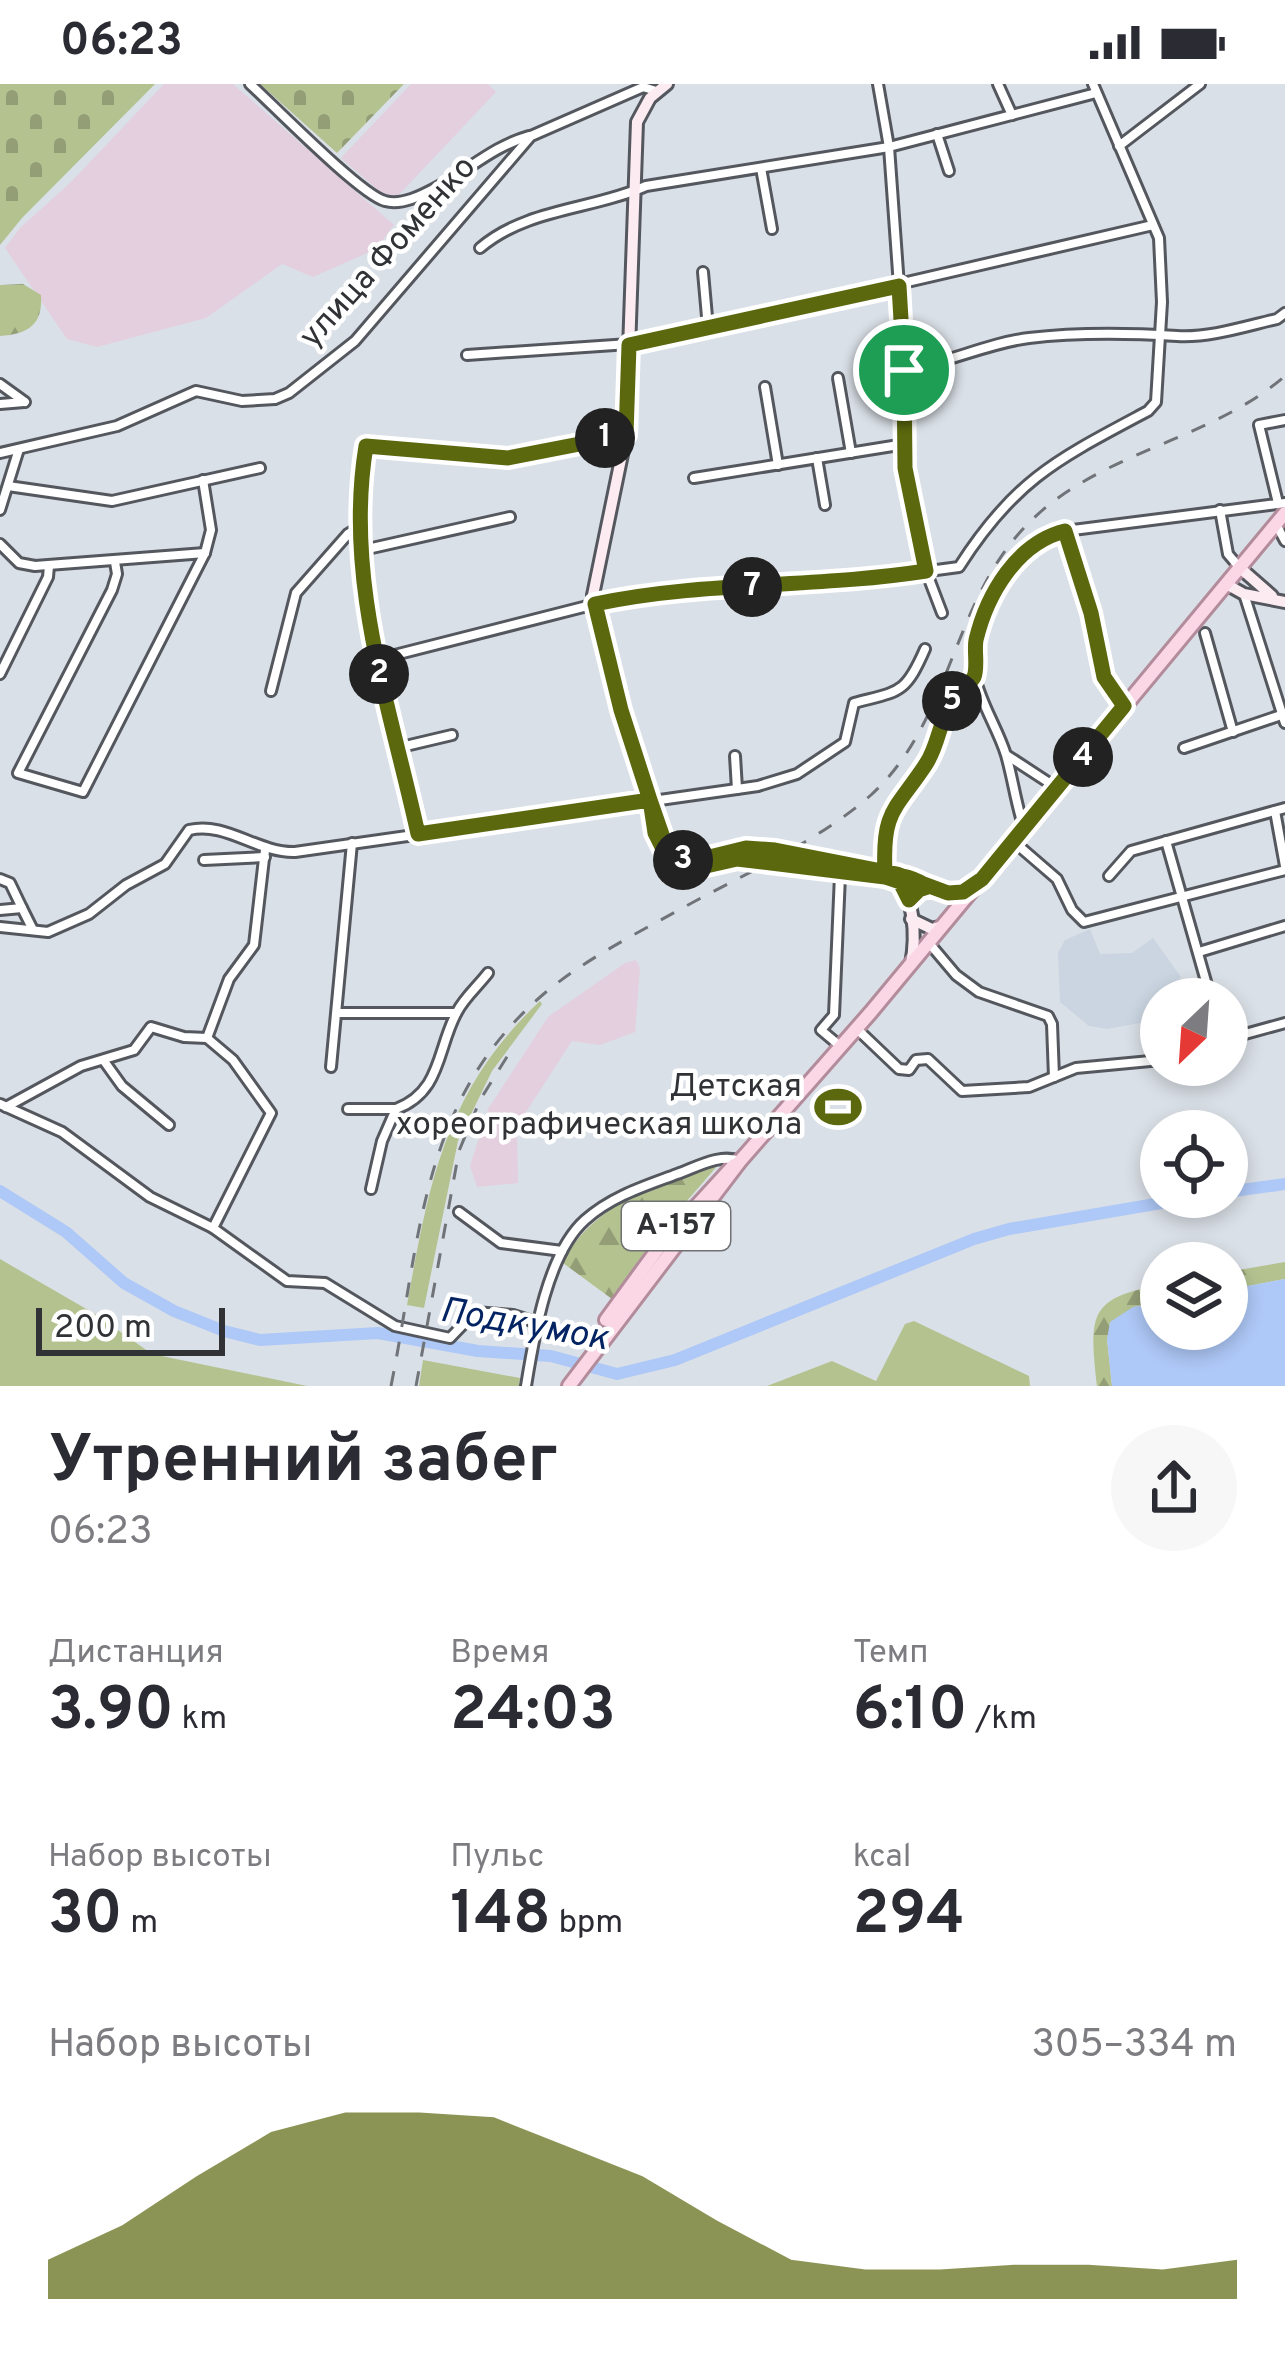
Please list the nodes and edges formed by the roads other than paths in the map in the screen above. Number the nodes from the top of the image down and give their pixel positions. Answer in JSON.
{"nodes":[{"id":1,"x":250,"y":84,"type":"edge"},
{"id":2,"x":878,"y":84,"type":"edge"},
{"id":3,"x":998,"y":84,"type":"edge"},
{"id":4,"x":1200,"y":84,"type":"edge"},
{"id":5,"x":640,"y":86,"type":"edge"},
{"id":6,"x":662,"y":88,"type":"edge"},
{"id":7,"x":1095,"y":88,"type":"edge"},
{"id":8,"x":1012,"y":115,"type":"junction"},
{"id":9,"x":937,"y":134,"type":"junction"},
{"id":10,"x":531,"y":136,"type":"junction"},
{"id":11,"x":1120,"y":146,"type":"junction"},
{"id":12,"x":889,"y":147,"type":"junction"},
{"id":13,"x":761,"y":168,"type":"junction"},
{"id":14,"x":949,"y":171,"type":"dead end"},
{"id":15,"x":634,"y":192,"type":"junction"},
{"id":16,"x":1153,"y":225,"type":"junction"},
{"id":17,"x":772,"y":229,"type":"dead end"},
{"id":18,"x":480,"y":248,"type":"dead end"},
{"id":19,"x":703,"y":272,"type":"dead end"},
{"id":20,"x":899,"y":286,"type":"junction"},
{"id":21,"x":1281,"y":316,"type":"edge"},
{"id":22,"x":708,"y":328,"type":"junction"},
{"id":23,"x":1160,"y":333,"type":"junction"},
{"id":24,"x":629,"y":345,"type":"junction"},
{"id":25,"x":467,"y":355,"type":"dead end"},
{"id":26,"x":904,"y":370,"type":"junction"},
{"id":27,"x":838,"y":378,"type":"dead end"},
{"id":28,"x":0,"y":384,"type":"edge"},
{"id":29,"x":765,"y":387,"type":"dead end"},
{"id":30,"x":943,"y":389,"type":"dead end"},
{"id":31,"x":904,"y":392,"type":"junction"},
{"id":32,"x":0,"y":404,"type":"edge"},
{"id":33,"x":1285,"y":420,"type":"edge"},
{"id":34,"x":626,"y":435,"type":"junction"},
{"id":35,"x":905,"y":444,"type":"junction"},
{"id":36,"x":2,"y":449,"type":"edge"},
{"id":37,"x":19,"y":449,"type":"junction"},
{"id":38,"x":851,"y":452,"type":"junction"},
{"id":39,"x":817,"y":458,"type":"junction"},
{"id":40,"x":778,"y":464,"type":"junction"},
{"id":41,"x":260,"y":468,"type":"dead end"},
{"id":42,"x":694,"y":478,"type":"dead end"},
{"id":43,"x":203,"y":480,"type":"junction"},
{"id":44,"x":8,"y":486,"type":"junction"},
{"id":45,"x":825,"y":505,"type":"dead end"},
{"id":46,"x":0,"y":510,"type":"edge"},
{"id":47,"x":1220,"y":510,"type":"junction"},
{"id":48,"x":1281,"y":511,"type":"edge"},
{"id":49,"x":510,"y":517,"type":"dead end"},
{"id":50,"x":362,"y":525,"type":"junction"},
{"id":51,"x":1065,"y":531,"type":"junction"},
{"id":52,"x":1285,"y":541,"type":"edge"},
{"id":53,"x":0,"y":544,"type":"edge"},
{"id":54,"x":363,"y":550,"type":"junction"},
{"id":55,"x":205,"y":553,"type":"junction"},
{"id":56,"x":115,"y":562,"type":"junction"},
{"id":57,"x":49,"y":566,"type":"junction"},
{"id":58,"x":1239,"y":567,"type":"junction"},
{"id":59,"x":926,"y":571,"type":"junction"},
{"id":60,"x":1226,"y":584,"type":"junction"},
{"id":61,"x":1244,"y":593,"type":"junction"},
{"id":62,"x":1280,"y":600,"type":"edge"},
{"id":63,"x":595,"y":604,"type":"junction"},
{"id":64,"x":942,"y":613,"type":"dead end"},
{"id":65,"x":1204,"y":633,"type":"dead end"},
{"id":66,"x":925,"y":650,"type":"dead end"},
{"id":67,"x":375,"y":661,"type":"junction"},
{"id":68,"x":0,"y":674,"type":"edge"},
{"id":69,"x":974,"y":676,"type":"junction"},
{"id":70,"x":271,"y":691,"type":"dead end"},
{"id":71,"x":1124,"y":706,"type":"junction"},
{"id":72,"x":1284,"y":717,"type":"edge"},
{"id":73,"x":1233,"y":731,"type":"junction"},
{"id":74,"x":452,"y":735,"type":"dead end"},
{"id":75,"x":397,"y":748,"type":"junction"},
{"id":76,"x":1184,"y":748,"type":"dead end"},
{"id":77,"x":1006,"y":754,"type":"junction"},
{"id":78,"x":736,"y":756,"type":"dead end"},
{"id":79,"x":1057,"y":788,"type":"junction"},
{"id":80,"x":737,"y":789,"type":"junction"},
{"id":81,"x":650,"y":800,"type":"junction"},
{"id":82,"x":1280,"y":809,"type":"edge"},
{"id":83,"x":1028,"y":823,"type":"junction"},
{"id":84,"x":418,"y":834,"type":"junction"},
{"id":85,"x":1013,"y":841,"type":"junction"},
{"id":86,"x":1166,"y":842,"type":"junction"},
{"id":87,"x":352,"y":843,"type":"junction"},
{"id":88,"x":265,"y":853,"type":"junction"},
{"id":89,"x":204,"y":860,"type":"dead end"},
{"id":90,"x":1285,"y":868,"type":"edge"},
{"id":91,"x":885,"y":872,"type":"junction"},
{"id":92,"x":839,"y":875,"type":"dead end"},
{"id":93,"x":1109,"y":876,"type":"dead end"},
{"id":94,"x":0,"y":879,"type":"edge"},
{"id":95,"x":982,"y":879,"type":"junction"},
{"id":96,"x":934,"y":890,"type":"junction"},
{"id":97,"x":1182,"y":897,"type":"junction"},
{"id":98,"x":909,"y":900,"type":"junction"},
{"id":99,"x":22,"y":908,"type":"junction"},
{"id":100,"x":0,"y":910,"type":"edge"},
{"id":101,"x":910,"y":920,"type":"junction"},
{"id":102,"x":947,"y":921,"type":"junction"},
{"id":103,"x":1285,"y":926,"type":"edge"},
{"id":104,"x":0,"y":927,"type":"edge"},
{"id":105,"x":32,"y":928,"type":"junction"},
{"id":106,"x":929,"y":943,"type":"junction"},
{"id":107,"x":1199,"y":952,"type":"junction"},
{"id":108,"x":911,"y":964,"type":"junction"},
{"id":109,"x":488,"y":974,"type":"dead end"},
{"id":110,"x":1206,"y":978,"type":"edge"},
{"id":111,"x":337,"y":1013,"type":"junction"},
{"id":112,"x":456,"y":1013,"type":"junction"},
{"id":113,"x":1285,"y":1023,"type":"edge"},
{"id":114,"x":857,"y":1029,"type":"junction"},
{"id":115,"x":1248,"y":1033,"type":"edge"},
{"id":116,"x":207,"y":1037,"type":"junction"},
{"id":117,"x":841,"y":1047,"type":"junction"},
{"id":118,"x":104,"y":1061,"type":"junction"},
{"id":119,"x":1140,"y":1062,"type":"edge"},
{"id":120,"x":331,"y":1067,"type":"dead end"},
{"id":121,"x":1054,"y":1077,"type":"junction"},
{"id":122,"x":3,"y":1105,"type":"edge"},
{"id":123,"x":348,"y":1109,"type":"dead end"},
{"id":124,"x":396,"y":1109,"type":"junction"},
{"id":125,"x":169,"y":1125,"type":"dead end"},
{"id":126,"x":740,"y":1161,"type":"junction"},
{"id":127,"x":371,"y":1189,"type":"dead end"},
{"id":128,"x":459,"y":1212,"type":"dead end"},
{"id":129,"x":213,"y":1228,"type":"junction"},
{"id":130,"x":562,"y":1251,"type":"junction"},
{"id":131,"x":624,"y":1302,"type":"junction"},
{"id":132,"x":538,"y":1323,"type":"junction"},
{"id":133,"x":526,"y":1386,"type":"edge"},
{"id":134,"x":559,"y":1386,"type":"edge"},
{"id":135,"x":569,"y":1386,"type":"edge"}],
"edges":[{"from":1,"to":10,"type":"street"},
{"from":2,"to":12,"type":"street"},
{"from":3,"to":8,"type":"street"},
{"from":4,"to":11,"type":"street"},
{"from":5,"to":6,"type":"street","name":"улица Фоменко"},
{"from":5,"to":10,"type":"street","name":"улица Фоменко"},
{"from":6,"to":15,"type":"main road"},
{"from":7,"to":8,"type":"street"},
{"from":7,"to":11,"type":"street"},
{"from":8,"to":9,"type":"street"},
{"from":9,"to":12,"type":"street"},
{"from":9,"to":14,"type":"street"},
{"from":10,"to":37,"type":"street","name":"улица Фоменко"},
{"from":11,"to":16,"type":"street"},
{"from":12,"to":13,"type":"street"},
{"from":12,"to":20,"type":"street"},
{"from":13,"to":15,"type":"street"},
{"from":13,"to":17,"type":"street"},
{"from":15,"to":18,"type":"street"},
{"from":15,"to":24,"type":"main road"},
{"from":16,"to":20,"type":"street"},
{"from":16,"to":23,"type":"street"},
{"from":19,"to":22,"type":"street"},
{"from":20,"to":22,"type":"street"},
{"from":20,"to":26,"type":"street"},
{"from":21,"to":23,"type":"street"},
{"from":22,"to":24,"type":"street"},
{"from":23,"to":26,"type":"street"},
{"from":23,"to":59,"type":"street"},
{"from":24,"to":25,"type":"street"},
{"from":24,"to":34,"type":"main road"},
{"from":26,"to":31,"type":"street"},
{"from":27,"to":38,"type":"street"},
{"from":28,"to":32,"type":"street"},
{"from":29,"to":40,"type":"street"},
{"from":30,"to":31,"type":"street"},
{"from":31,"to":35,"type":"street"},
{"from":33,"to":48,"type":"street"},
{"from":34,"to":50,"type":"street"},
{"from":34,"to":63,"type":"main road"},
{"from":35,"to":38,"type":"street"},
{"from":35,"to":59,"type":"street"},
{"from":36,"to":37,"type":"street","name":"улица Фоменко"},
{"from":37,"to":44,"type":"street"},
{"from":38,"to":39,"type":"street"},
{"from":39,"to":40,"type":"street"},
{"from":39,"to":45,"type":"street"},
{"from":40,"to":42,"type":"street"},
{"from":41,"to":43,"type":"street"},
{"from":43,"to":44,"type":"street"},
{"from":43,"to":55,"type":"street"},
{"from":44,"to":46,"type":"street"},
{"from":47,"to":48,"type":"street"},
{"from":47,"to":51,"type":"street"},
{"from":47,"to":58,"type":"street"},
{"from":48,"to":52,"type":"street"},
{"from":48,"to":58,"type":"main road","number":"А-157"},
{"from":49,"to":54,"type":"street"},
{"from":50,"to":54,"type":"street"},
{"from":50,"to":70,"type":"street"},
{"from":51,"to":69,"type":"street"},
{"from":51,"to":71,"type":"street"},
{"from":53,"to":57,"type":"street"},
{"from":54,"to":67,"type":"street"},
{"from":55,"to":56,"type":"street"},
{"from":55,"to":56,"type":"street"},
{"from":56,"to":57,"type":"street"},
{"from":57,"to":68,"type":"street"},
{"from":58,"to":60,"type":"main road","number":"А-157"},
{"from":58,"to":62,"type":"main road"},
{"from":59,"to":63,"type":"street"},
{"from":59,"to":64,"type":"street"},
{"from":60,"to":61,"type":"main road"},
{"from":60,"to":71,"type":"main road","number":"А-157"},
{"from":61,"to":62,"type":"main road"},
{"from":61,"to":72,"type":"street"},
{"from":63,"to":67,"type":"street"},
{"from":63,"to":81,"type":"main road"},
{"from":65,"to":73,"type":"street"},
{"from":66,"to":80,"type":"street"},
{"from":67,"to":75,"type":"street"},
{"from":69,"to":77,"type":"street"},
{"from":69,"to":91,"type":"street"},
{"from":71,"to":79,"type":"main road","number":"А-157"},
{"from":72,"to":73,"type":"street"},
{"from":73,"to":76,"type":"street"},
{"from":74,"to":75,"type":"street"},
{"from":75,"to":84,"type":"street"},
{"from":77,"to":79,"type":"street"},
{"from":77,"to":83,"type":"street"},
{"from":78,"to":80,"type":"street"},
{"from":79,"to":83,"type":"main road","number":"А-157"},
{"from":80,"to":81,"type":"street"},
{"from":81,"to":84,"type":"street"},
{"from":81,"to":91,"type":"main road"},
{"from":81,"to":98,"type":"main road"},
{"from":82,"to":86,"type":"street"},
{"from":82,"to":90,"type":"street"},
{"from":83,"to":85,"type":"main road","number":"А-157"},
{"from":84,"to":87,"type":"street"},
{"from":85,"to":95,"type":"main road","number":"А-157"},
{"from":85,"to":97,"type":"street"},
{"from":86,"to":93,"type":"street"},
{"from":86,"to":97,"type":"street"},
{"from":87,"to":88,"type":"street"},
{"from":87,"to":111,"type":"street"},
{"from":88,"to":89,"type":"street"},
{"from":88,"to":105,"type":"street"},
{"from":88,"to":116,"type":"street"},
{"from":90,"to":97,"type":"street"},
{"from":91,"to":96,"type":"main road"},
{"from":92,"to":117,"type":"street"},
{"from":94,"to":99,"type":"street"},
{"from":95,"to":96,"type":"main road"},
{"from":95,"to":102,"type":"main road","number":"А-157"},
{"from":96,"to":98,"type":"main road"},
{"from":96,"to":102,"type":"main road"},
{"from":97,"to":107,"type":"street"},
{"from":98,"to":101,"type":"main road"},
{"from":99,"to":100,"type":"street"},
{"from":99,"to":105,"type":"street"},
{"from":101,"to":102,"type":"main road"},
{"from":101,"to":108,"type":"main road"},
{"from":102,"to":106,"type":"main road","number":"А-157"},
{"from":103,"to":107,"type":"street"},
{"from":104,"to":105,"type":"street"},
{"from":106,"to":108,"type":"main road","number":"А-157"},
{"from":106,"to":121,"type":"street"},
{"from":107,"to":110,"type":"street"},
{"from":108,"to":114,"type":"main road","number":"А-157"},
{"from":109,"to":112,"type":"street"},
{"from":111,"to":112,"type":"street"},
{"from":111,"to":120,"type":"street"},
{"from":112,"to":124,"type":"street"},
{"from":113,"to":115,"type":"street"},
{"from":114,"to":117,"type":"main road","number":"А-157"},
{"from":114,"to":121,"type":"street"},
{"from":116,"to":118,"type":"street"},
{"from":116,"to":129,"type":"street"},
{"from":117,"to":126,"type":"main road","number":"А-157"},
{"from":118,"to":122,"type":"street"},
{"from":118,"to":125,"type":"street"},
{"from":119,"to":121,"type":"street"},
{"from":122,"to":129,"type":"street"},
{"from":123,"to":124,"type":"street"},
{"from":124,"to":127,"type":"street"},
{"from":126,"to":130,"type":"street"},
{"from":126,"to":131,"type":"main road","number":"А-157"},
{"from":128,"to":130,"type":"street"},
{"from":129,"to":132,"type":"street"},
{"from":130,"to":132,"type":"street"},
{"from":131,"to":134,"type":"main road","number":"А-157"},
{"from":131,"to":135,"type":"main road","number":"А-157"},
{"from":132,"to":133,"type":"street"}]}
